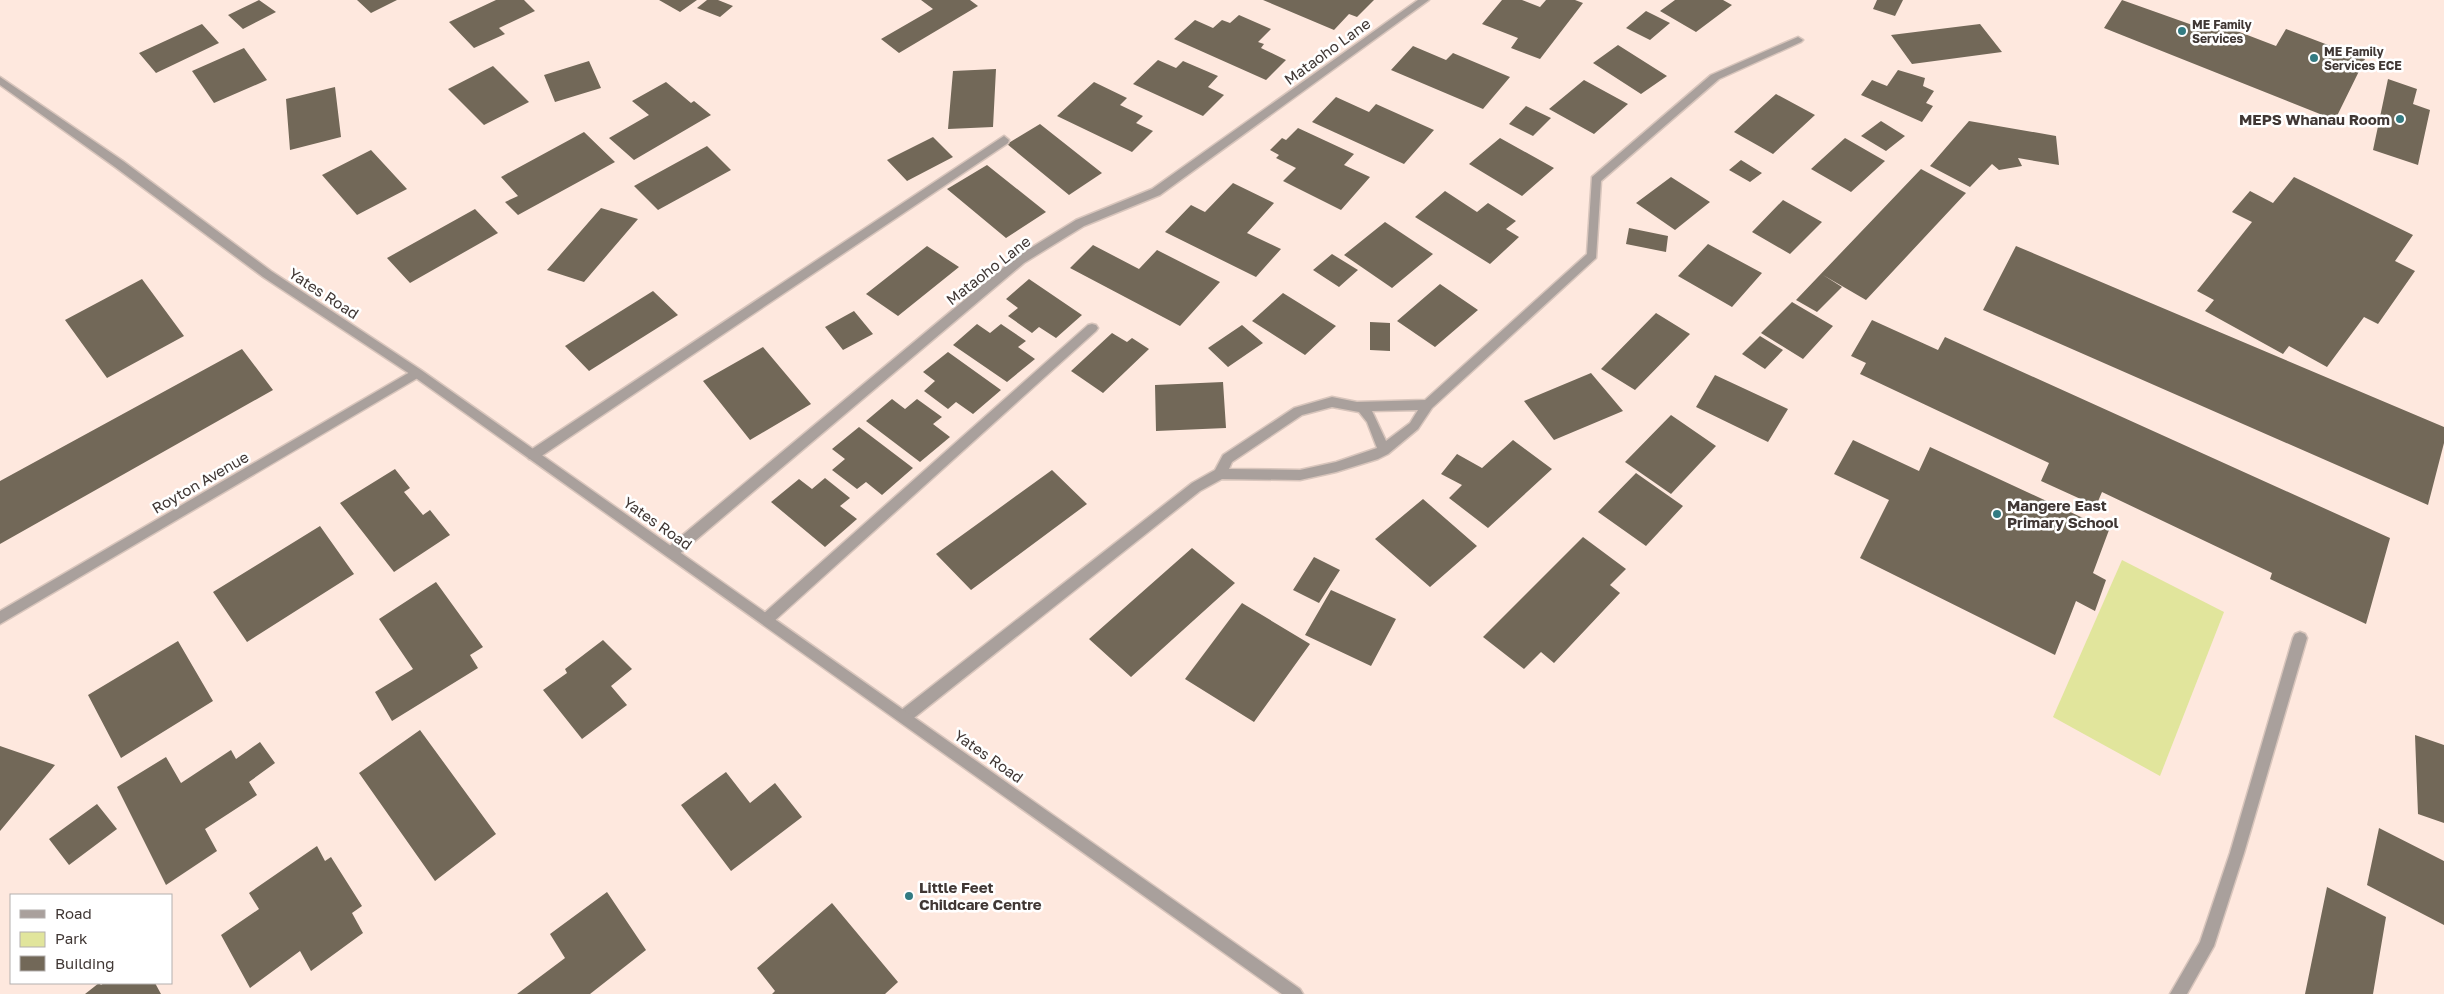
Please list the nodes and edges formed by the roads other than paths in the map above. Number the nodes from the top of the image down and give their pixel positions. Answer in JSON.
{"nodes":[{"id":1,"x":1424,"y":0,"type":"edge"},
{"id":2,"x":1798,"y":40,"type":"dead end"},
{"id":3,"x":0,"y":80,"type":"edge"},
{"id":4,"x":1004,"y":140,"type":"dead end"},
{"id":5,"x":1092,"y":328,"type":"dead end"},
{"id":6,"x":417,"y":373,"type":"junction"},
{"id":7,"x":1428,"y":405,"type":"junction"},
{"id":8,"x":1362,"y":407,"type":"junction"},
{"id":9,"x":1384,"y":450,"type":"junction"},
{"id":10,"x":533,"y":454,"type":"junction"},
{"id":11,"x":1220,"y":474,"type":"junction"},
{"id":12,"x":672,"y":552,"type":"junction"},
{"id":13,"x":0,"y":618,"type":"edge"},
{"id":14,"x":767,"y":620,"type":"junction"},
{"id":15,"x":2300,"y":638,"type":"dead end"},
{"id":16,"x":905,"y":716,"type":"junction"},
{"id":17,"x":1295,"y":994,"type":"edge"},
{"id":18,"x":2178,"y":994,"type":"edge"}],
"edges":[{"from":1,"to":12,"type":"street","name":"Mataoho Lane"},
{"from":2,"to":7,"type":"street"},
{"from":3,"to":6,"type":"street","name":"Yates Road"},
{"from":4,"to":10,"type":"street"},
{"from":5,"to":14,"type":"street"},
{"from":6,"to":10,"type":"street","name":"Yates Road"},
{"from":6,"to":13,"type":"street","name":"Royton Avenue"},
{"from":7,"to":8,"type":"street"},
{"from":7,"to":9,"type":"street"},
{"from":8,"to":9,"type":"street"},
{"from":8,"to":11,"type":"street"},
{"from":9,"to":11,"type":"street"},
{"from":10,"to":12,"type":"street","name":"Yates Road"},
{"from":11,"to":16,"type":"street"},
{"from":12,"to":14,"type":"street","name":"Yates Road"},
{"from":14,"to":16,"type":"street","name":"Yates Road"},
{"from":15,"to":18,"type":"street"},
{"from":16,"to":17,"type":"street","name":"Yates Road"}]}
